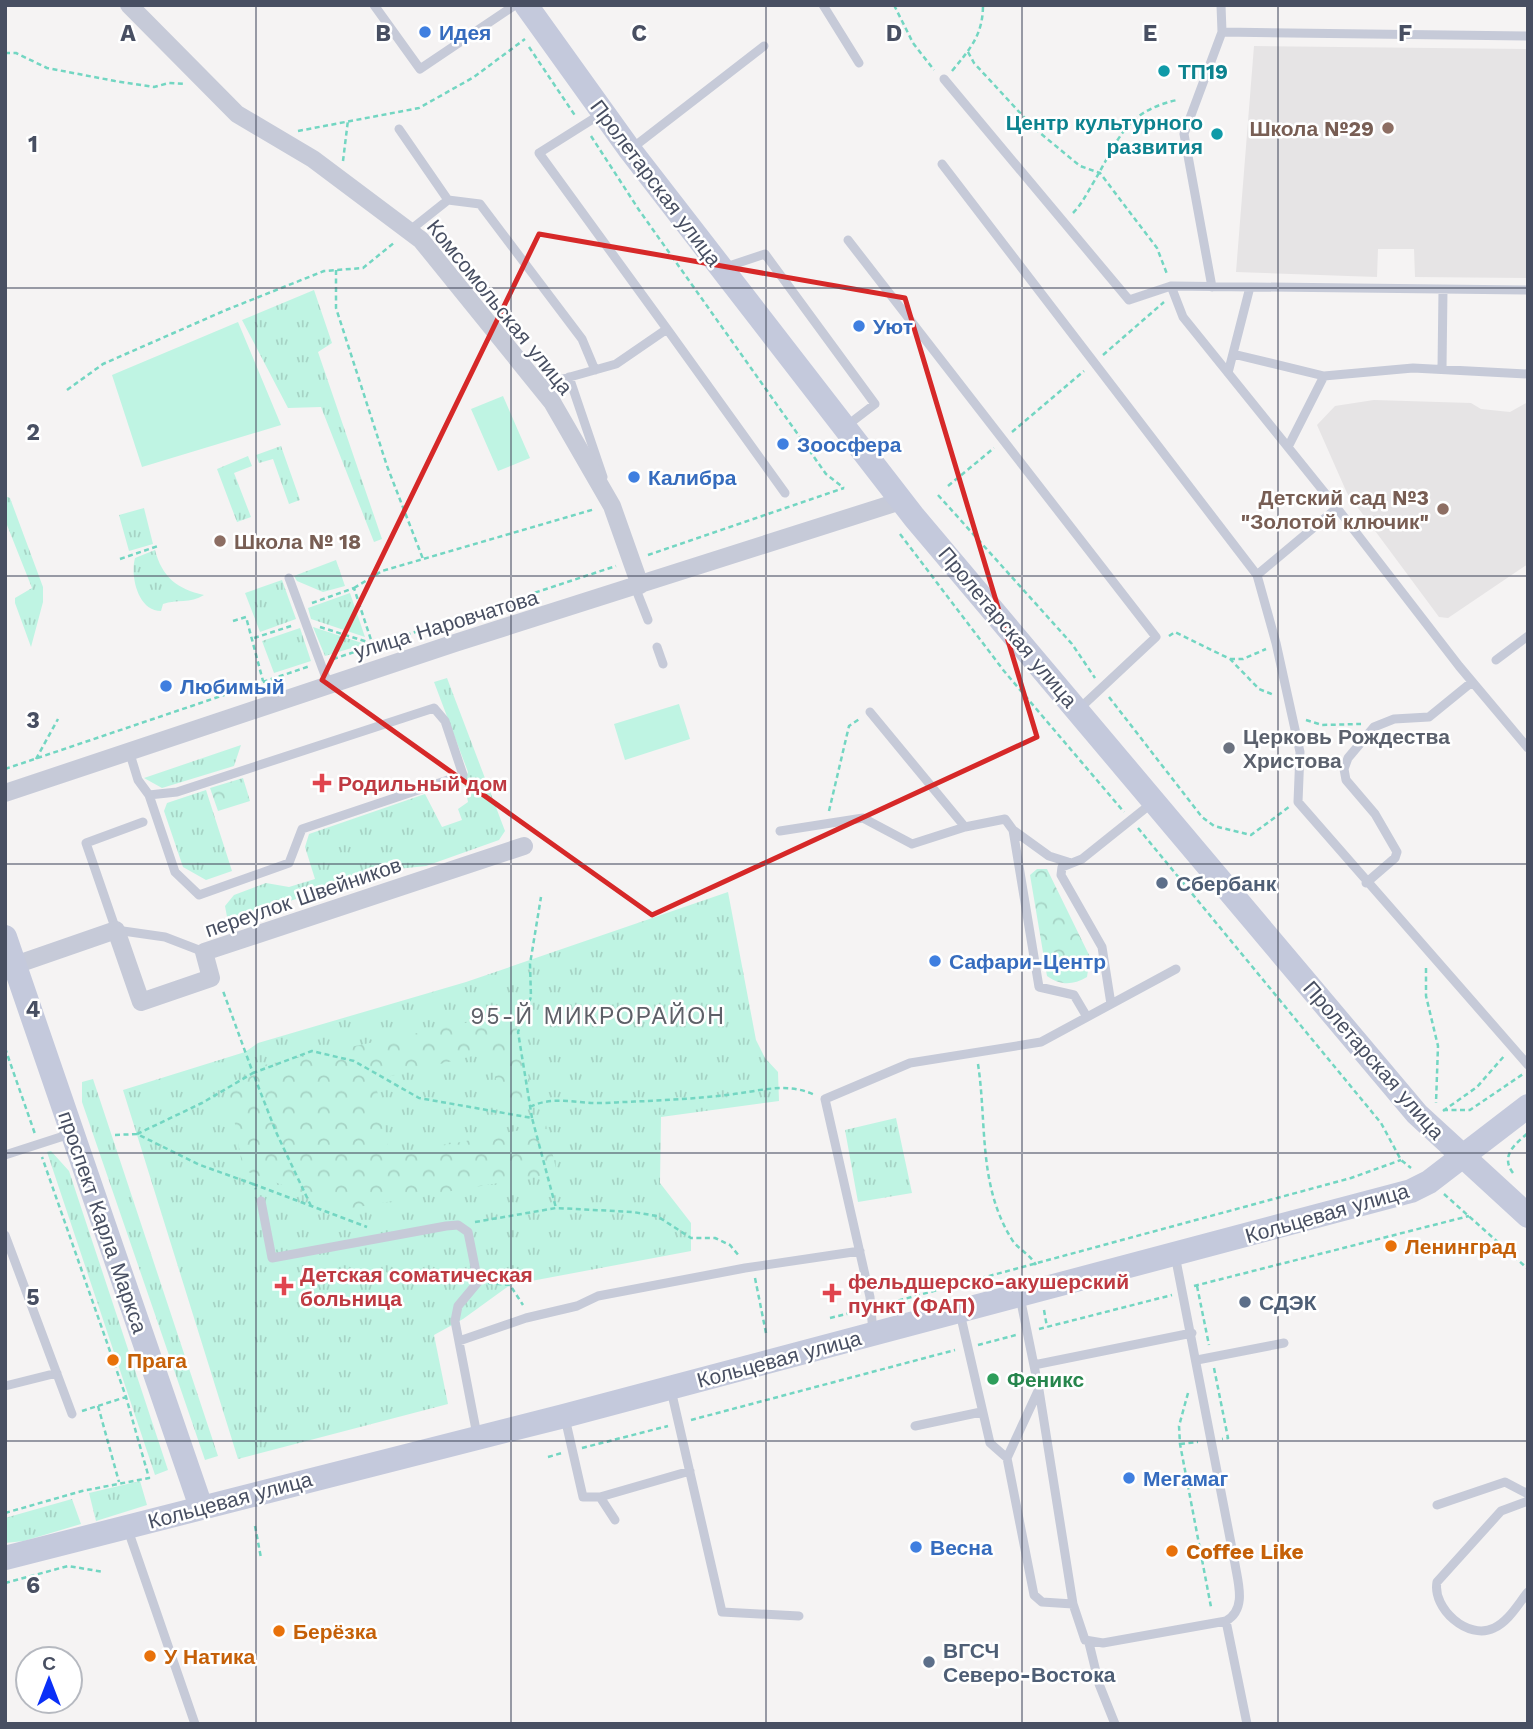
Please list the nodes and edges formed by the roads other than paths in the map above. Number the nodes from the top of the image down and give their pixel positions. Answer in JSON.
{"nodes":[{"id":1,"x":129,"y":5,"type":"edge"},
{"id":2,"x":374,"y":5,"type":"edge"},
{"id":3,"x":823,"y":5,"type":"edge"},
{"id":4,"x":1222,"y":5,"type":"edge"},
{"id":5,"x":516,"y":7,"type":"edge"},
{"id":6,"x":1222,"y":32,"type":"junction"},
{"id":7,"x":1528,"y":36,"type":"edge"},
{"id":8,"x":764,"y":46,"type":"dead end"},
{"id":9,"x":859,"y":63,"type":"dead end"},
{"id":10,"x":944,"y":79,"type":"road end"},
{"id":11,"x":593,"y":119,"type":"junction"},
{"id":12,"x":399,"y":129,"type":"dead end"},
{"id":13,"x":630,"y":150,"type":"junction"},
{"id":14,"x":942,"y":164,"type":"dead end"},
{"id":15,"x":449,"y":200,"type":"junction"},
{"id":16,"x":409,"y":231,"type":"junction"},
{"id":17,"x":848,"y":240,"type":"dead end"},
{"id":18,"x":720,"y":269,"type":"junction"},
{"id":19,"x":1171,"y":286,"type":"junction"},
{"id":20,"x":1212,"y":287,"type":"junction"},
{"id":21,"x":1250,"y":287,"type":"junction"},
{"id":22,"x":1443,"y":289,"type":"junction"},
{"id":23,"x":1528,"y":290,"type":"edge"},
{"id":24,"x":667,"y":329,"type":"junction"},
{"id":25,"x":1233,"y":354,"type":"junction"},
{"id":26,"x":1442,"y":368,"type":"junction"},
{"id":27,"x":595,"y":370,"type":"junction"},
{"id":28,"x":1228,"y":373,"type":"junction"},
{"id":29,"x":1528,"y":374,"type":"edge"},
{"id":30,"x":1324,"y":376,"type":"junction"},
{"id":31,"x":569,"y":377,"type":"junction"},
{"id":32,"x":536,"y":386,"type":"junction"},
{"id":33,"x":844,"y":428,"type":"junction"},
{"id":34,"x":1288,"y":447,"type":"junction"},
{"id":35,"x":785,"y":493,"type":"dead end"},
{"id":36,"x":901,"y":501,"type":"junction"},
{"id":37,"x":612,"y":506,"type":"junction"},
{"id":38,"x":1337,"y":508,"type":"junction"},
{"id":39,"x":1257,"y":575,"type":"junction"},
{"id":40,"x":289,"y":578,"type":"dead end"},
{"id":41,"x":638,"y":586,"type":"junction"},
{"id":42,"x":648,"y":620,"type":"dead end"},
{"id":43,"x":1528,"y":636,"type":"edge"},
{"id":44,"x":657,"y":647,"type":"dead end"},
{"id":45,"x":1496,"y":660,"type":"dead end"},
{"id":46,"x":663,"y":664,"type":"dead end"},
{"id":47,"x":1472,"y":682,"type":"junction"},
{"id":48,"x":329,"y":685,"type":"junction"},
{"id":49,"x":1078,"y":710,"type":"junction"},
{"id":50,"x":870,"y":712,"type":"road end"},
{"id":51,"x":1528,"y":748,"type":"edge"},
{"id":52,"x":130,"y":754,"type":"junction"},
{"id":53,"x":5,"y":793,"type":"edge"},
{"id":54,"x":149,"y":795,"type":"junction"},
{"id":55,"x":1154,"y":802,"type":"junction"},
{"id":56,"x":143,"y":822,"type":"dead end"},
{"id":57,"x":965,"y":827,"type":"junction"},
{"id":58,"x":1013,"y":830,"type":"junction"},
{"id":59,"x":780,"y":831,"type":"dead end"},
{"id":60,"x":524,"y":846,"type":"dead end"},
{"id":61,"x":1068,"y":862,"type":"junction"},
{"id":62,"x":1366,"y":883,"type":"junction"},
{"id":63,"x":116,"y":930,"type":"junction"},
{"id":64,"x":5,"y":937,"type":"edge"},
{"id":65,"x":204,"y":952,"type":"junction"},
{"id":66,"x":15,"y":965,"type":"junction"},
{"id":67,"x":1176,"y":969,"type":"dead end"},
{"id":68,"x":1111,"y":1004,"type":"junction"},
{"id":69,"x":1087,"y":1017,"type":"junction"},
{"id":70,"x":1528,"y":1065,"type":"edge"},
{"id":71,"x":1528,"y":1106,"type":"edge"},
{"id":72,"x":72,"y":1133,"type":"junction"},
{"id":73,"x":5,"y":1155,"type":"edge"},
{"id":74,"x":1461,"y":1157,"type":"junction"},
{"id":75,"x":261,"y":1201,"type":"road end"},
{"id":76,"x":1528,"y":1216,"type":"edge"},
{"id":77,"x":5,"y":1235,"type":"edge"},
{"id":78,"x":860,"y":1251,"type":"junction"},
{"id":79,"x":1175,"y":1255,"type":"junction"},
{"id":80,"x":1019,"y":1296,"type":"junction"},
{"id":81,"x":959,"y":1312,"type":"junction"},
{"id":82,"x":1192,"y":1333,"type":"junction"},
{"id":83,"x":874,"y":1334,"type":"junction"},
{"id":84,"x":459,"y":1341,"type":"junction"},
{"id":85,"x":1284,"y":1343,"type":"dead end"},
{"id":86,"x":1198,"y":1360,"type":"junction"},
{"id":87,"x":1034,"y":1365,"type":"junction"},
{"id":88,"x":57,"y":1373,"type":"junction"},
{"id":89,"x":5,"y":1387,"type":"edge"},
{"id":90,"x":671,"y":1388,"type":"junction"},
{"id":91,"x":1039,"y":1390,"type":"junction"},
{"id":92,"x":981,"y":1412,"type":"junction"},
{"id":93,"x":72,"y":1414,"type":"road end"},
{"id":94,"x":564,"y":1416,"type":"junction"},
{"id":95,"x":915,"y":1426,"type":"dead end"},
{"id":96,"x":477,"y":1436,"type":"junction"},
{"id":97,"x":1007,"y":1458,"type":"junction"},
{"id":98,"x":690,"y":1471,"type":"junction"},
{"id":99,"x":1528,"y":1494,"type":"edge"},
{"id":100,"x":600,"y":1497,"type":"junction"},
{"id":101,"x":1528,"y":1501,"type":"edge"},
{"id":102,"x":1437,"y":1504,"type":"dead end"},
{"id":103,"x":201,"y":1507,"type":"junction"},
{"id":104,"x":615,"y":1520,"type":"dead end"},
{"id":105,"x":126,"y":1527,"type":"junction"},
{"id":106,"x":5,"y":1558,"type":"edge"},
{"id":107,"x":1528,"y":1592,"type":"edge"},
{"id":108,"x":1073,"y":1604,"type":"junction"},
{"id":109,"x":799,"y":1616,"type":"dead end"},
{"id":110,"x":1226,"y":1621,"type":"junction"},
{"id":111,"x":1089,"y":1643,"type":"junction"},
{"id":112,"x":195,"y":1724,"type":"edge"},
{"id":113,"x":1115,"y":1724,"type":"edge"},
{"id":114,"x":1247,"y":1724,"type":"edge"}],
"edges":[{"from":1,"to":16,"type":"street","name":"Комсомольская улица"},
{"from":2,"to":5,"type":"lane"},
{"from":3,"to":9,"type":"lane"},
{"from":4,"to":6,"type":"lane"},
{"from":5,"to":11,"type":"street","name":"Пролетарская улица"},
{"from":6,"to":7,"type":"lane"},
{"from":6,"to":20,"type":"lane"},
{"from":8,"to":13,"type":"lane"},
{"from":10,"to":19,"type":"lane"},
{"from":11,"to":13,"type":"street","name":"Пролетарская улица"},
{"from":11,"to":24,"type":"lane"},
{"from":12,"to":15,"type":"lane"},
{"from":13,"to":18,"type":"street","name":"Пролетарская улица"},
{"from":14,"to":39,"type":"lane"},
{"from":15,"to":16,"type":"lane"},
{"from":15,"to":27,"type":"lane"},
{"from":16,"to":32,"type":"street","name":"Комсомольская улица"},
{"from":17,"to":49,"type":"lane"},
{"from":18,"to":33,"type":"street","name":"Пролетарская улица"},
{"from":18,"to":33,"type":"lane"},
{"from":19,"to":20,"type":"lane"},
{"from":19,"to":28,"type":"lane"},
{"from":20,"to":21,"type":"lane"},
{"from":21,"to":22,"type":"lane"},
{"from":21,"to":25,"type":"lane"},
{"from":22,"to":23,"type":"lane"},
{"from":22,"to":26,"type":"lane"},
{"from":24,"to":27,"type":"lane"},
{"from":24,"to":35,"type":"lane"},
{"from":25,"to":28,"type":"lane"},
{"from":25,"to":30,"type":"lane"},
{"from":26,"to":29,"type":"lane"},
{"from":26,"to":30,"type":"lane"},
{"from":27,"to":31,"type":"lane"},
{"from":28,"to":34,"type":"lane"},
{"from":30,"to":34,"type":"lane"},
{"from":31,"to":32,"type":"lane"},
{"from":31,"to":37,"type":"lane"},
{"from":32,"to":37,"type":"street","name":"Комсомольская улица"},
{"from":33,"to":36,"type":"street","name":"Пролетарская улица"},
{"from":34,"to":38,"type":"lane"},
{"from":36,"to":41,"type":"street","name":"улица Наровчатова"},
{"from":36,"to":49,"type":"street","name":"Пролетарская улица"},
{"from":37,"to":41,"type":"street","name":"Комсомольская улица"},
{"from":38,"to":39,"type":"lane"},
{"from":38,"to":47,"type":"lane"},
{"from":39,"to":62,"type":"lane"},
{"from":40,"to":48,"type":"lane"},
{"from":41,"to":42,"type":"lane"},
{"from":41,"to":48,"type":"street","name":"улица Наровчатова"},
{"from":43,"to":45,"type":"lane"},
{"from":44,"to":46,"type":"lane"},
{"from":47,"to":51,"type":"lane"},
{"from":47,"to":62,"type":"lane"},
{"from":48,"to":52,"type":"street","name":"улица Наровчатова"},
{"from":49,"to":55,"type":"street","name":"Пролетарская улица"},
{"from":50,"to":57,"type":"lane"},
{"from":52,"to":53,"type":"street","name":"улица Наровчатова"},
{"from":52,"to":54,"type":"lane"},
{"from":54,"to":54,"type":"lane"},
{"from":55,"to":61,"type":"lane"},
{"from":55,"to":74,"type":"street","name":"Пролетарская улица"},
{"from":56,"to":63,"type":"lane"},
{"from":57,"to":58,"type":"lane"},
{"from":57,"to":59,"type":"lane"},
{"from":58,"to":61,"type":"lane"},
{"from":58,"to":69,"type":"lane"},
{"from":60,"to":65,"type":"street","name":"переулок Швейников"},
{"from":61,"to":68,"type":"lane"},
{"from":62,"to":70,"type":"lane"},
{"from":63,"to":65,"type":"lane"},
{"from":63,"to":65,"type":"street","name":"переулок Швейников"},
{"from":63,"to":66,"type":"street"},
{"from":64,"to":66,"type":"street","name":"проспект Карла Маркса"},
{"from":66,"to":72,"type":"street","name":"проспект Карла Маркса"},
{"from":67,"to":68,"type":"lane"},
{"from":68,"to":69,"type":"lane"},
{"from":69,"to":78,"type":"lane"},
{"from":71,"to":74,"type":"street","name":"Кольцевая улица"},
{"from":72,"to":73,"type":"lane"},
{"from":72,"to":103,"type":"street","name":"проспект Карла Маркса"},
{"from":74,"to":76,"type":"street","name":"Пролетарская улица"},
{"from":74,"to":79,"type":"street","name":"Кольцевая улица"},
{"from":75,"to":84,"type":"lane"},
{"from":77,"to":88,"type":"lane"},
{"from":78,"to":83,"type":"lane"},
{"from":78,"to":84,"type":"lane"},
{"from":79,"to":80,"type":"street","name":"Кольцевая улица"},
{"from":79,"to":82,"type":"lane"},
{"from":80,"to":81,"type":"street","name":"Кольцевая улица"},
{"from":80,"to":87,"type":"lane"},
{"from":81,"to":83,"type":"street","name":"Кольцевая улица"},
{"from":81,"to":92,"type":"lane"},
{"from":82,"to":86,"type":"lane"},
{"from":82,"to":87,"type":"lane"},
{"from":83,"to":90,"type":"street","name":"Кольцевая улица"},
{"from":84,"to":96,"type":"lane"},
{"from":85,"to":86,"type":"lane"},
{"from":86,"to":110,"type":"lane"},
{"from":87,"to":91,"type":"lane"},
{"from":88,"to":89,"type":"lane"},
{"from":88,"to":93,"type":"lane"},
{"from":90,"to":94,"type":"street","name":"Кольцевая улица"},
{"from":90,"to":98,"type":"lane"},
{"from":91,"to":97,"type":"lane"},
{"from":91,"to":108,"type":"lane"},
{"from":92,"to":95,"type":"lane"},
{"from":92,"to":97,"type":"lane"},
{"from":94,"to":96,"type":"street","name":"Кольцевая улица"},
{"from":94,"to":100,"type":"lane"},
{"from":96,"to":103,"type":"street","name":"Кольцевая улица"},
{"from":97,"to":108,"type":"lane"},
{"from":98,"to":100,"type":"lane"},
{"from":98,"to":109,"type":"lane"},
{"from":99,"to":102,"type":"lane"},
{"from":100,"to":104,"type":"lane"},
{"from":101,"to":107,"type":"lane"},
{"from":103,"to":105,"type":"street","name":"Кольцевая улица"},
{"from":105,"to":106,"type":"street","name":"Кольцевая улица"},
{"from":105,"to":112,"type":"lane"},
{"from":108,"to":111,"type":"lane"},
{"from":110,"to":111,"type":"lane"},
{"from":110,"to":114,"type":"lane"},
{"from":111,"to":113,"type":"lane"}]}
